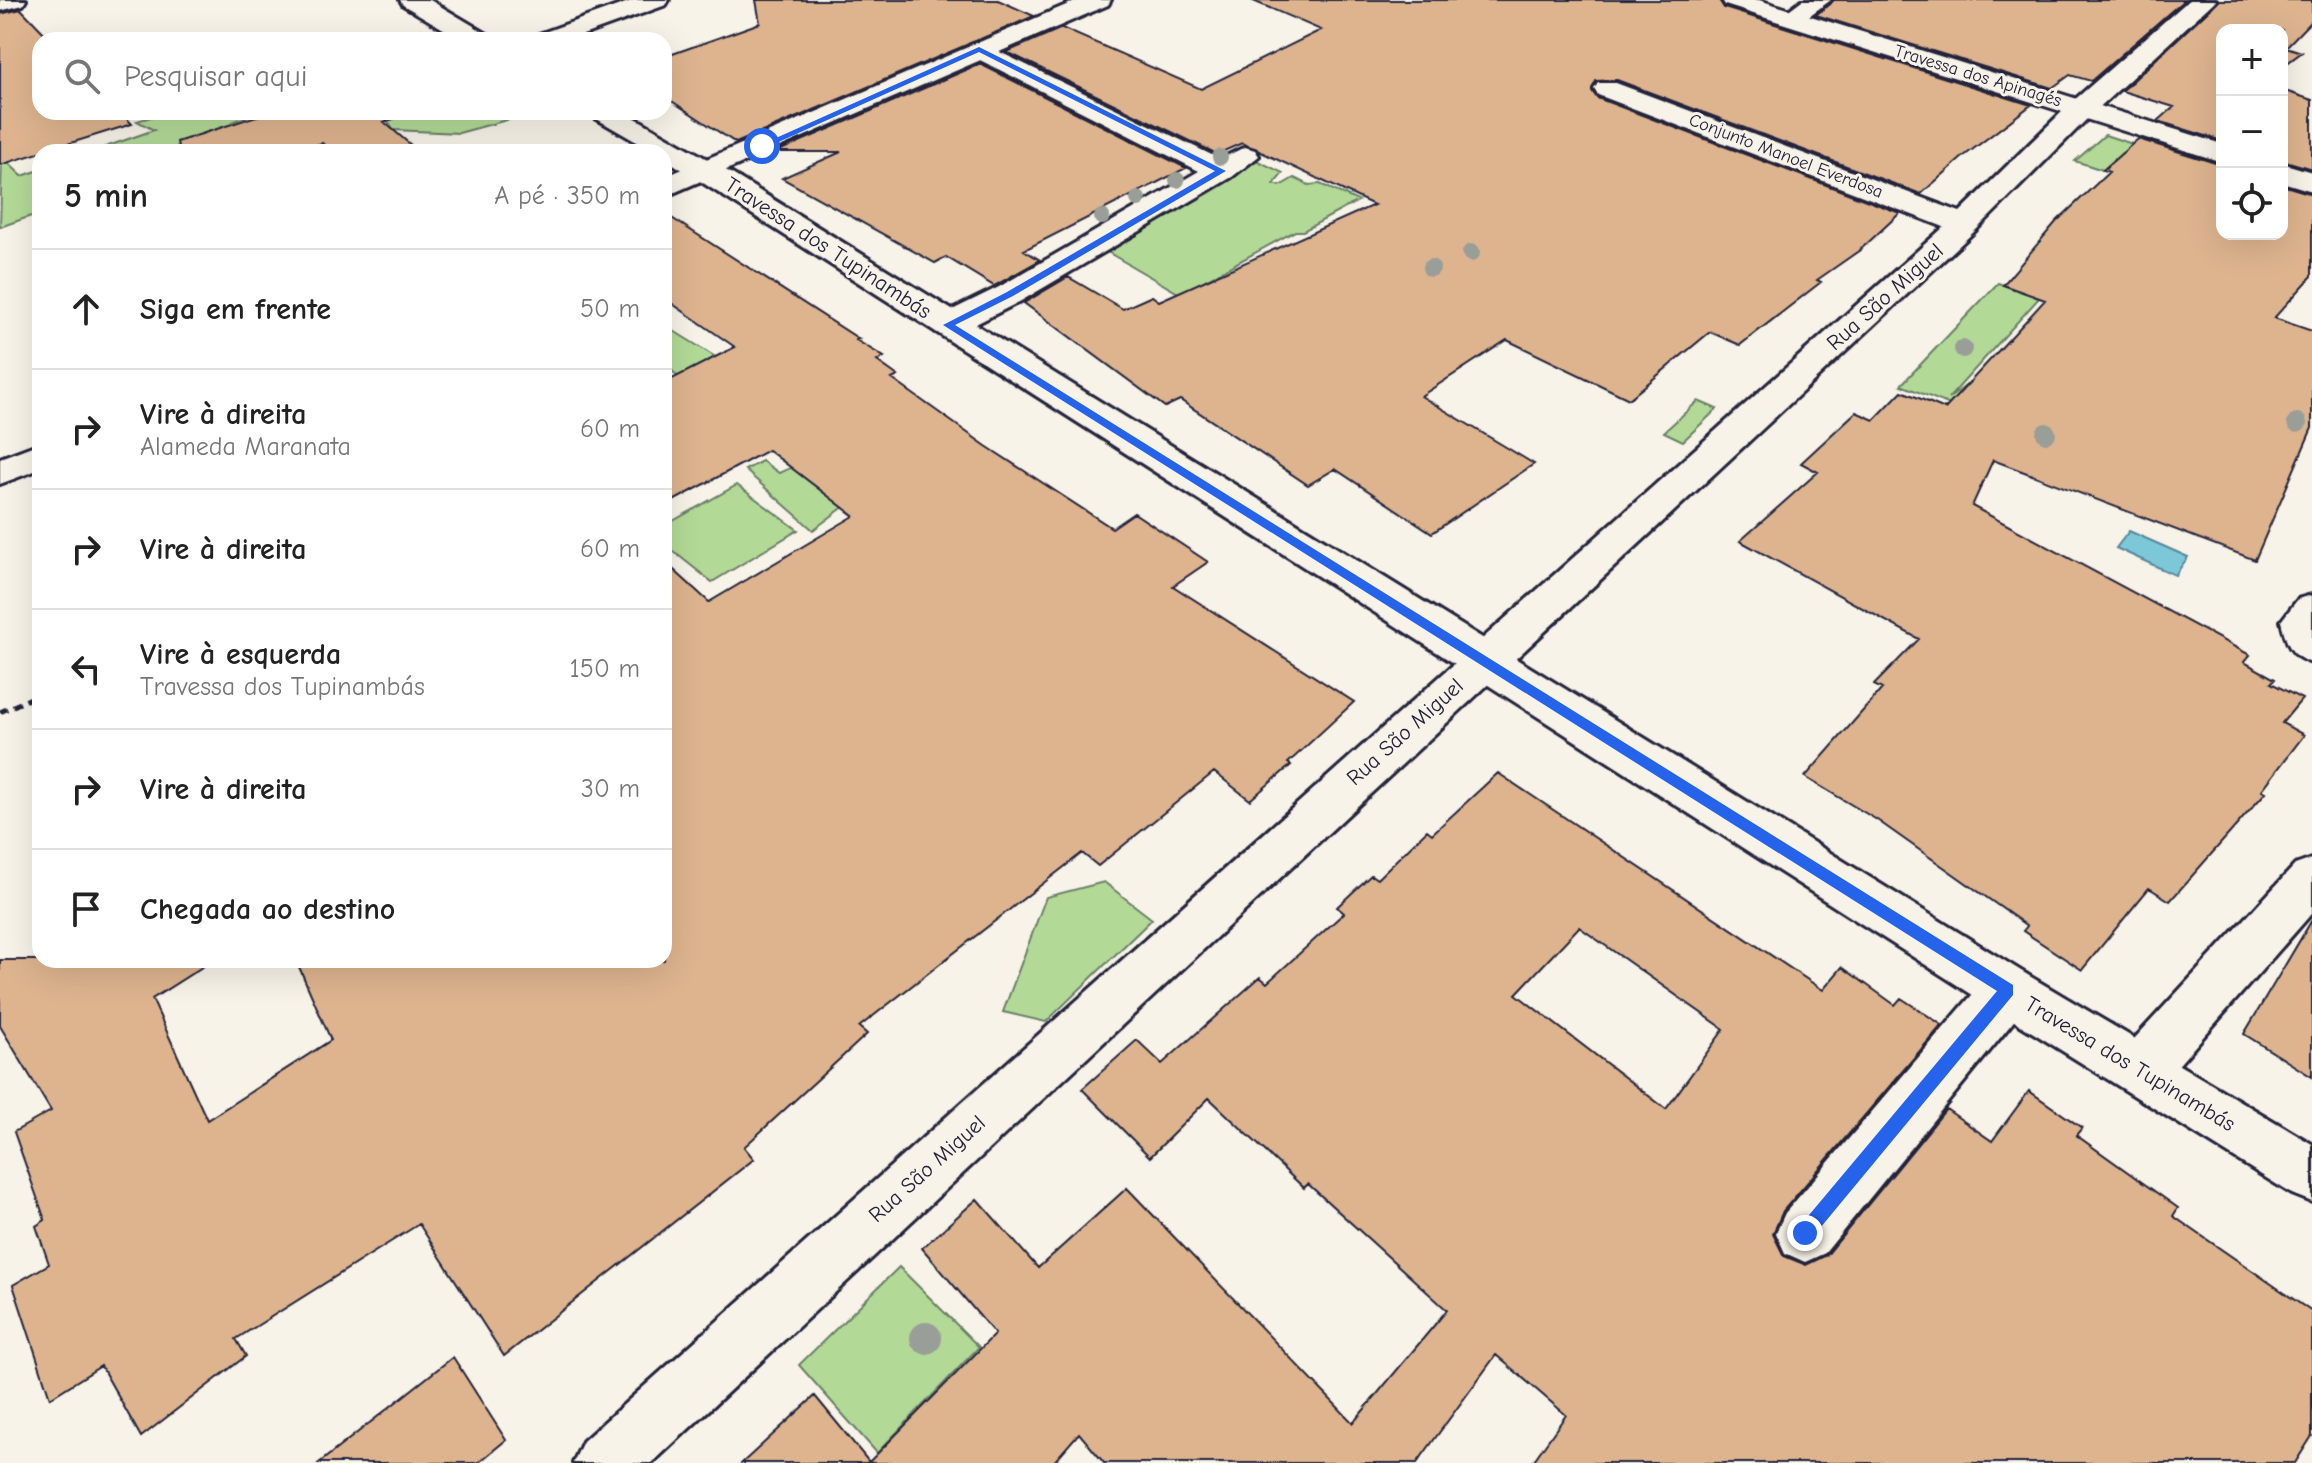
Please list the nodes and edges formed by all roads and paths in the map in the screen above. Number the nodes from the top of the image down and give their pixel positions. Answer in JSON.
{"nodes":[{"id":1,"x":14,"y":0,"type":"edge"},
{"id":2,"x":412,"y":0,"type":"edge"},
{"id":3,"x":657,"y":0,"type":"edge"},
{"id":4,"x":1099,"y":0,"type":"edge"},
{"id":5,"x":1734,"y":0,"type":"edge"},
{"id":6,"x":1819,"y":0,"type":"edge"},
{"id":7,"x":2204,"y":0,"type":"edge"},
{"id":8,"x":0,"y":4,"type":"edge"},
{"id":9,"x":1790,"y":18,"type":"junction"},
{"id":10,"x":466,"y":32,"type":"edge"},
{"id":11,"x":567,"y":32,"type":"edge"},
{"id":12,"x":979,"y":50,"type":"junction"},
{"id":13,"x":1607,"y":89,"type":"dead end"},
{"id":14,"x":2082,"y":108,"type":"junction"},
{"id":15,"x":619,"y":120,"type":"edge"},
{"id":16,"x":661,"y":144,"type":"edge"},
{"id":17,"x":672,"y":150,"type":"edge"},
{"id":18,"x":2216,"y":151,"type":"edge"},
{"id":19,"x":706,"y":170,"type":"junction"},
{"id":20,"x":2288,"y":174,"type":"edge"},
{"id":21,"x":2312,"y":182,"type":"edge"},
{"id":22,"x":672,"y":185,"type":"edge"},
{"id":23,"x":1965,"y":224,"type":"junction"},
{"id":24,"x":948,"y":325,"type":"junction"},
{"id":25,"x":32,"y":458,"type":"edge"},
{"id":26,"x":0,"y":472,"type":"edge"},
{"id":27,"x":2312,"y":609,"type":"edge"},
{"id":28,"x":2312,"y":648,"type":"edge"},
{"id":29,"x":1484,"y":661,"type":"junction"},
{"id":30,"x":32,"y":698,"type":"edge"},
{"id":31,"x":0,"y":712,"type":"edge"},
{"id":32,"x":2312,"y":879,"type":"edge"},
{"id":33,"x":2008,"y":990,"type":"junction"},
{"id":34,"x":2141,"y":1069,"type":"junction"},
{"id":35,"x":2312,"y":1175,"type":"edge"},
{"id":36,"x":1805,"y":1233,"type":"dead end"},
{"id":37,"x":605,"y":1463,"type":"edge"}],
"edges":[{"from":1,"to":8,"type":"street"},
{"from":2,"to":10,"type":"street"},
{"from":3,"to":11,"type":"street"},
{"from":4,"to":12,"type":"street"},
{"from":5,"to":9,"type":"street","name":"Travessa dos Apinagés"},
{"from":6,"to":9,"type":"street"},
{"from":7,"to":14,"type":"street","name":"Rua São Miguel"},
{"from":9,"to":14,"type":"street","name":"Travessa dos Apinagés"},
{"from":12,"to":19,"type":"street"},
{"from":12,"to":24,"type":"street"},
{"from":13,"to":23,"type":"street","name":"Conjunto Manoel Everdosa"},
{"from":14,"to":18,"type":"street","name":"Travessa dos Apinagés"},
{"from":14,"to":23,"type":"street","name":"Rua São Miguel"},
{"from":15,"to":16,"type":"street","name":"Travessa dos Tupinambás"},
{"from":17,"to":19,"type":"street","name":"Travessa dos Tupinambás"},
{"from":19,"to":22,"type":"street"},
{"from":19,"to":24,"type":"street","name":"Travessa dos Tupinambás"},
{"from":20,"to":21,"type":"street"},
{"from":23,"to":29,"type":"street","name":"Rua São Miguel"},
{"from":24,"to":29,"type":"street","name":"Travessa dos Tupinambás"},
{"from":25,"to":26,"type":"street"},
{"from":27,"to":28,"type":"street"},
{"from":29,"to":33,"type":"street","name":"Travessa dos Tupinambás"},
{"from":29,"to":37,"type":"street","name":"Rua São Miguel"},
{"from":30,"to":31,"type":"path"},
{"from":32,"to":34,"type":"street"},
{"from":33,"to":34,"type":"street","name":"Travessa dos Tupinambás"},
{"from":33,"to":36,"type":"street"},
{"from":34,"to":35,"type":"street","name":"Travessa dos Tupinambás"}]}
